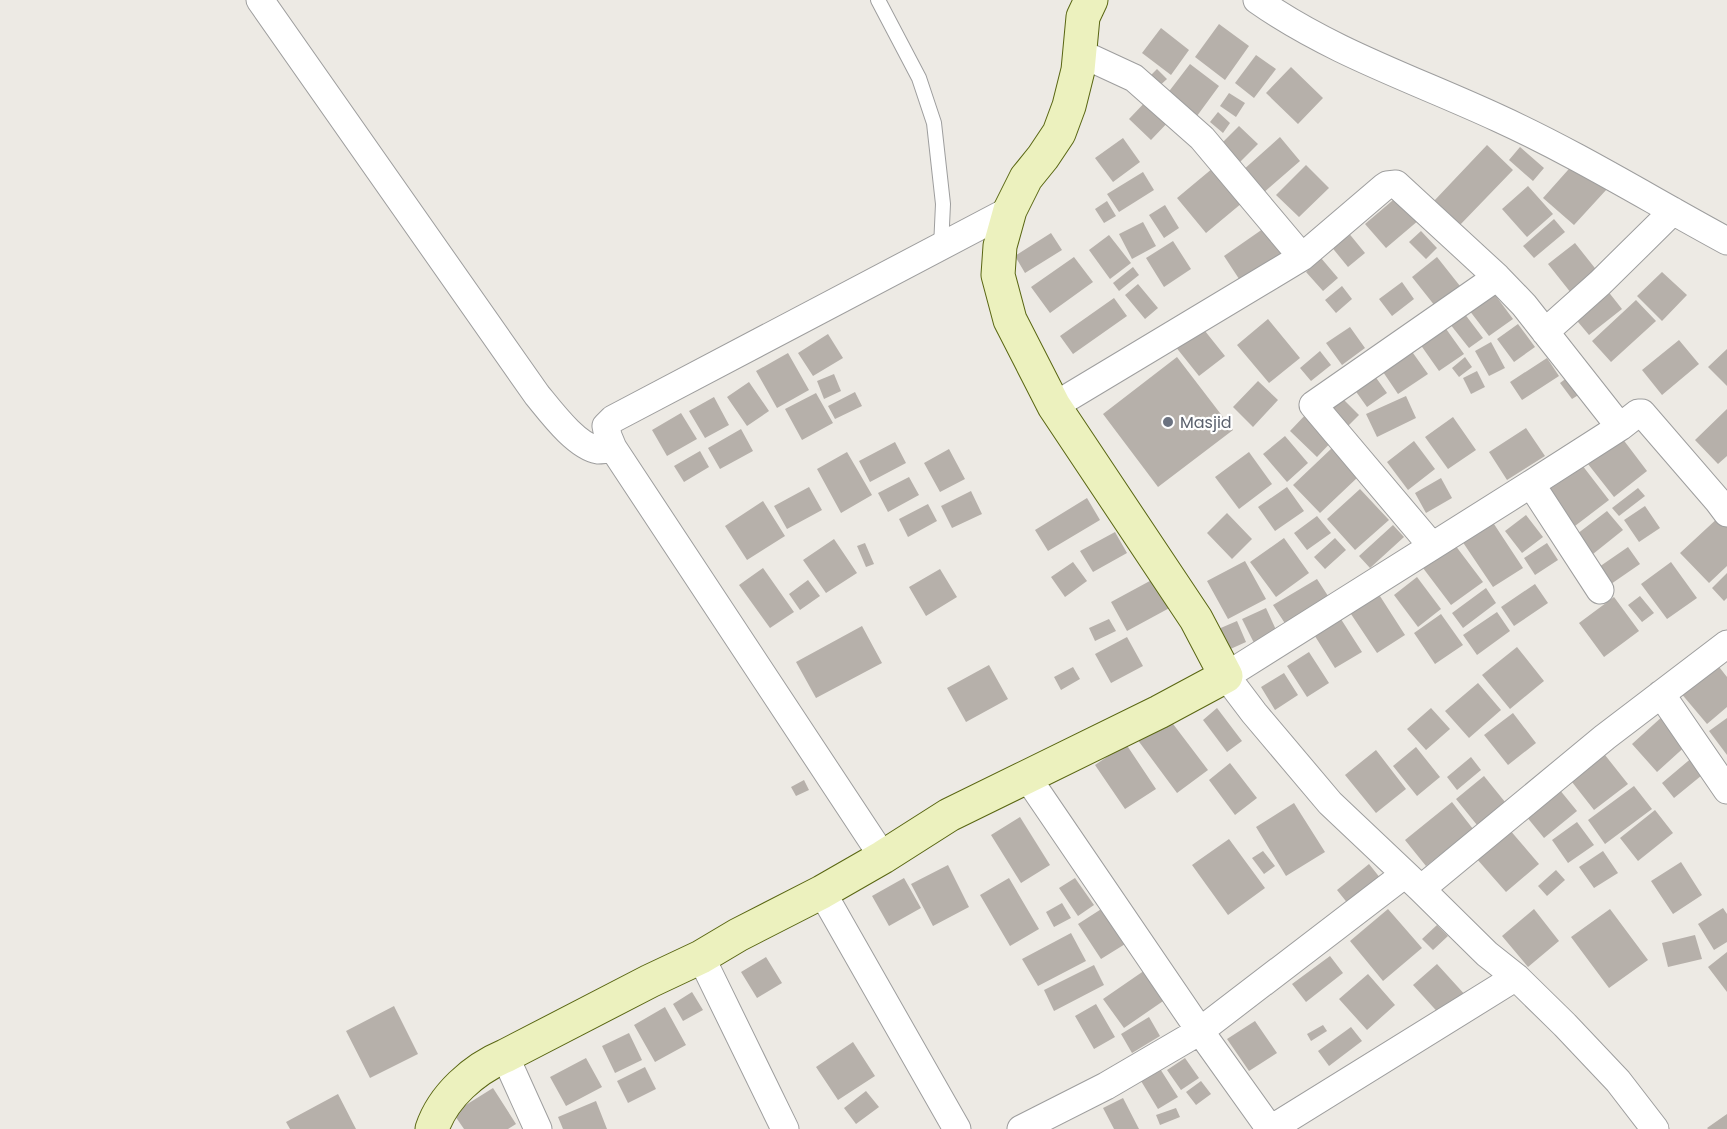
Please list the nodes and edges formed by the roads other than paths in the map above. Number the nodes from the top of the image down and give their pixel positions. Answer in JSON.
{"nodes":[{"id":1,"x":260,"y":0,"type":"edge"},
{"id":2,"x":878,"y":0,"type":"edge"},
{"id":3,"x":1091,"y":0,"type":"edge"},
{"id":4,"x":1257,"y":0,"type":"edge"},
{"id":5,"x":1080,"y":53,"type":"junction"},
{"id":6,"x":1010,"y":210,"type":"junction"},
{"id":7,"x":1673,"y":212,"type":"junction"},
{"id":8,"x":1727,"y":242,"type":"edge"},
{"id":9,"x":941,"y":247,"type":"junction"},
{"id":10,"x":1302,"y":257,"type":"junction"},
{"id":11,"x":1497,"y":277,"type":"junction"},
{"id":12,"x":1545,"y":332,"type":"junction"},
{"id":13,"x":1054,"y":405,"type":"junction"},
{"id":14,"x":1620,"y":427,"type":"junction"},
{"id":15,"x":613,"y":448,"type":"junction"},
{"id":16,"x":1531,"y":484,"type":"junction"},
{"id":17,"x":1727,"y":513,"type":"edge"},
{"id":18,"x":1432,"y":546,"type":"junction"},
{"id":19,"x":1600,"y":590,"type":"dead end"},
{"id":20,"x":1727,"y":644,"type":"edge"},
{"id":21,"x":1227,"y":676,"type":"junction"},
{"id":22,"x":1661,"y":694,"type":"junction"},
{"id":23,"x":1027,"y":777,"type":"junction"},
{"id":24,"x":1727,"y":790,"type":"edge"},
{"id":25,"x":883,"y":857,"type":"junction"},
{"id":26,"x":1413,"y":882,"type":"junction"},
{"id":27,"x":822,"y":892,"type":"junction"},
{"id":28,"x":701,"y":957,"type":"junction"},
{"id":29,"x":1516,"y":977,"type":"junction"},
{"id":30,"x":1200,"y":1031,"type":"junction"},
{"id":31,"x":506,"y":1056,"type":"junction"},
{"id":32,"x":432,"y":1129,"type":"edge"},
{"id":33,"x":538,"y":1129,"type":"edge"},
{"id":34,"x":785,"y":1129,"type":"edge"},
{"id":35,"x":957,"y":1129,"type":"edge"},
{"id":36,"x":1021,"y":1129,"type":"edge"},
{"id":37,"x":1271,"y":1129,"type":"edge"},
{"id":38,"x":1654,"y":1129,"type":"edge"}],
"edges":[{"from":1,"to":15,"type":"street"},
{"from":2,"to":9,"type":"lane"},
{"from":3,"to":5,"type":"street"},
{"from":4,"to":7,"type":"street"},
{"from":5,"to":6,"type":"street"},
{"from":5,"to":10,"type":"street"},
{"from":6,"to":9,"type":"street"},
{"from":6,"to":13,"type":"street"},
{"from":7,"to":8,"type":"street"},
{"from":7,"to":12,"type":"street"},
{"from":9,"to":15,"type":"street"},
{"from":10,"to":11,"type":"street"},
{"from":10,"to":13,"type":"street"},
{"from":11,"to":12,"type":"street"},
{"from":11,"to":18,"type":"street"},
{"from":12,"to":14,"type":"street"},
{"from":13,"to":21,"type":"street"},
{"from":14,"to":16,"type":"street"},
{"from":14,"to":17,"type":"street"},
{"from":15,"to":25,"type":"street"},
{"from":16,"to":18,"type":"street"},
{"from":16,"to":19,"type":"street"},
{"from":18,"to":21,"type":"street"},
{"from":20,"to":22,"type":"street"},
{"from":21,"to":23,"type":"street"},
{"from":21,"to":26,"type":"street"},
{"from":22,"to":24,"type":"street"},
{"from":22,"to":26,"type":"street"},
{"from":23,"to":25,"type":"street"},
{"from":23,"to":30,"type":"street"},
{"from":25,"to":27,"type":"street"},
{"from":26,"to":29,"type":"street"},
{"from":26,"to":30,"type":"street"},
{"from":27,"to":28,"type":"street"},
{"from":27,"to":35,"type":"street"},
{"from":28,"to":31,"type":"street"},
{"from":28,"to":34,"type":"street"},
{"from":29,"to":37,"type":"street"},
{"from":29,"to":38,"type":"street"},
{"from":30,"to":36,"type":"street"},
{"from":30,"to":37,"type":"street"},
{"from":31,"to":32,"type":"street"},
{"from":31,"to":33,"type":"street"}]}
